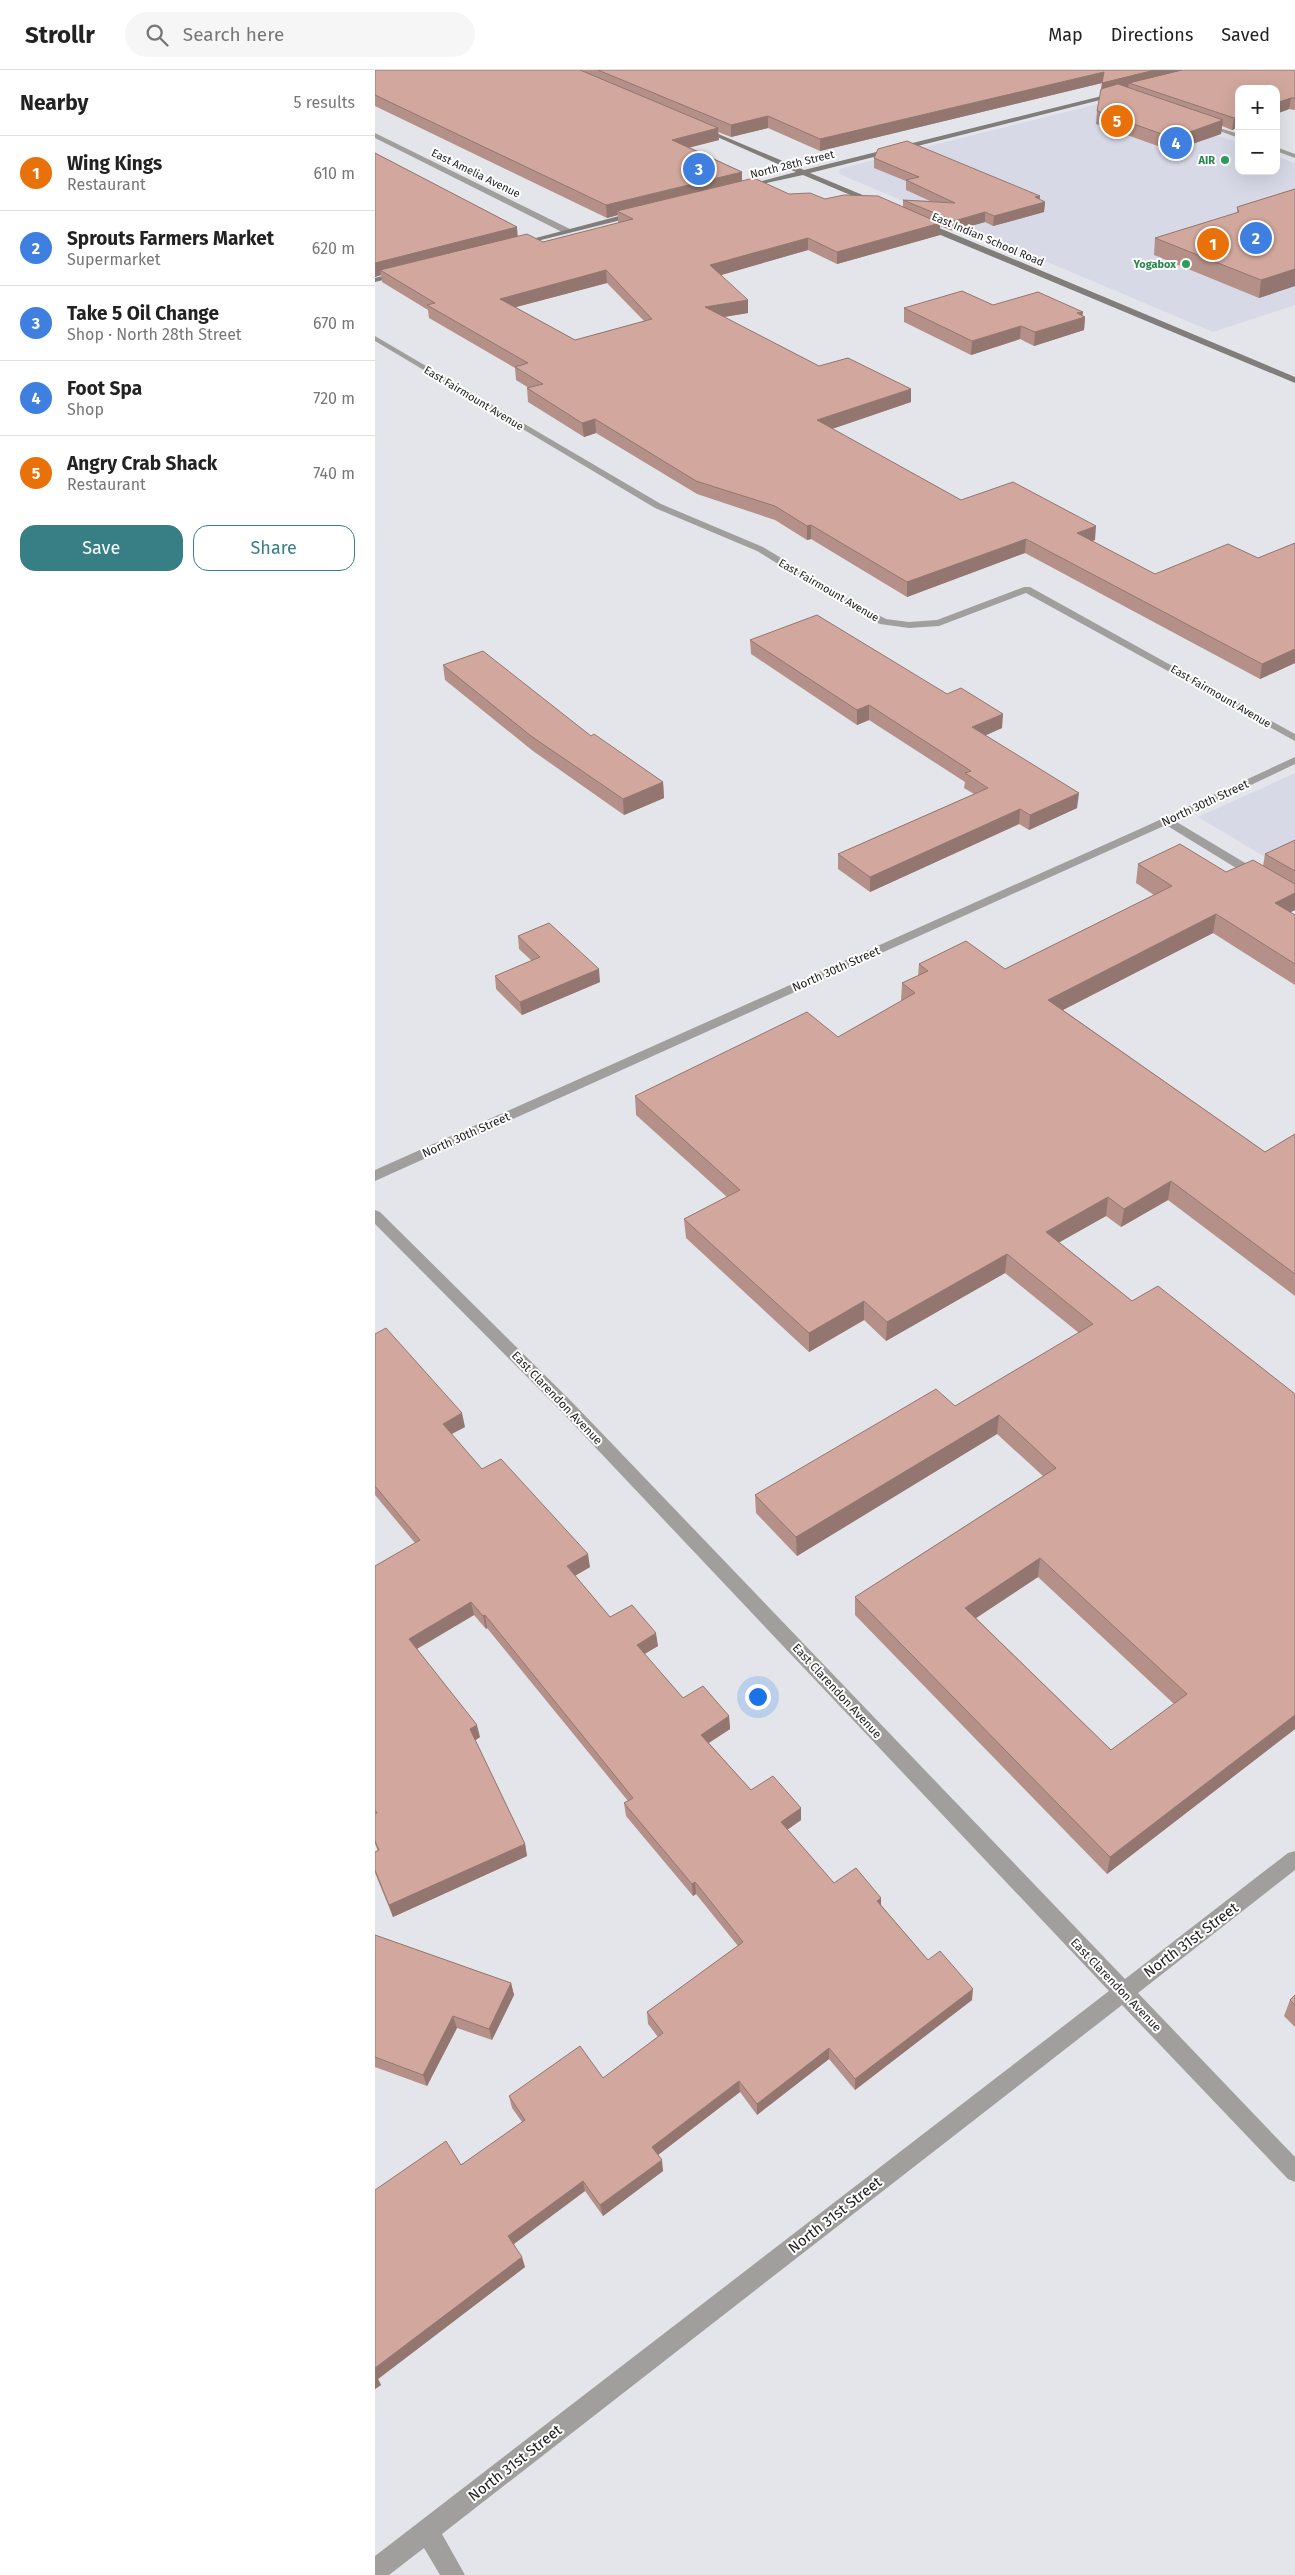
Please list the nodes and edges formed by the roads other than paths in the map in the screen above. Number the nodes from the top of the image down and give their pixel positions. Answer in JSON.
{"nodes":[{"id":1,"x":1123,"y":94,"type":"edge"},
{"id":2,"x":1193,"y":120,"type":"edge"},
{"id":3,"x":694,"y":126,"type":"edge"},
{"id":4,"x":375,"y":135,"type":"edge"},
{"id":5,"x":1235,"y":135,"type":"edge"},
{"id":6,"x":1280,"y":150,"type":"edge"},
{"id":7,"x":1295,"y":156,"type":"edge"},
{"id":8,"x":803,"y":173,"type":"junction"},
{"id":9,"x":735,"y":189,"type":"edge"},
{"id":10,"x":879,"y":205,"type":"edge"},
{"id":11,"x":644,"y":212,"type":"edge"},
{"id":12,"x":914,"y":220,"type":"edge"},
{"id":13,"x":567,"y":231,"type":"junction"},
{"id":14,"x":511,"y":245,"type":"edge"},
{"id":15,"x":409,"y":271,"type":"edge"},
{"id":16,"x":375,"y":280,"type":"edge"},
{"id":17,"x":375,"y":338,"type":"edge"},
{"id":18,"x":1295,"y":380,"type":"edge"},
{"id":19,"x":1295,"y":738,"type":"edge"},
{"id":20,"x":1295,"y":760,"type":"edge"},
{"id":21,"x":1167,"y":820,"type":"junction"},
{"id":22,"x":1269,"y":883,"type":"edge"},
{"id":23,"x":375,"y":1176,"type":"edge"},
{"id":24,"x":375,"y":1214,"type":"edge"},
{"id":25,"x":1295,"y":1860,"type":"edge"},
{"id":26,"x":1122,"y":1992,"type":"junction"},
{"id":27,"x":1295,"y":2172,"type":"edge"},
{"id":28,"x":427,"y":2531,"type":"junction"},
{"id":29,"x":375,"y":2571,"type":"edge"},
{"id":30,"x":453,"y":2575,"type":"edge"}],
"edges":[{"from":1,"to":8,"type":"main road","name":"North 28th Street"},
{"from":2,"to":5,"type":"street"},
{"from":3,"to":8,"type":"main road"},
{"from":4,"to":13,"type":"street","name":"East Amelia Avenue"},
{"from":6,"to":7,"type":"street"},
{"from":8,"to":9,"type":"main road","name":"North 28th Street"},
{"from":8,"to":10,"type":"main road"},
{"from":11,"to":13,"type":"main road"},
{"from":12,"to":18,"type":"main road","name":"East Indian School Road"},
{"from":13,"to":14,"type":"main road"},
{"from":15,"to":16,"type":"main road"},
{"from":17,"to":19,"type":"street","name":"East Fairmount Avenue"},
{"from":20,"to":21,"type":"street","name":"North 30th Street"},
{"from":21,"to":22,"type":"street"},
{"from":21,"to":23,"type":"street","name":"North 30th Street"},
{"from":24,"to":26,"type":"street","name":"East Clarendon Avenue"},
{"from":25,"to":26,"type":"street","name":"North 31st Street"},
{"from":26,"to":27,"type":"street","name":"East Clarendon Avenue"},
{"from":26,"to":28,"type":"street","name":"North 31st Street"},
{"from":28,"to":29,"type":"street","name":"North 31st Street"},
{"from":28,"to":30,"type":"street"}]}
